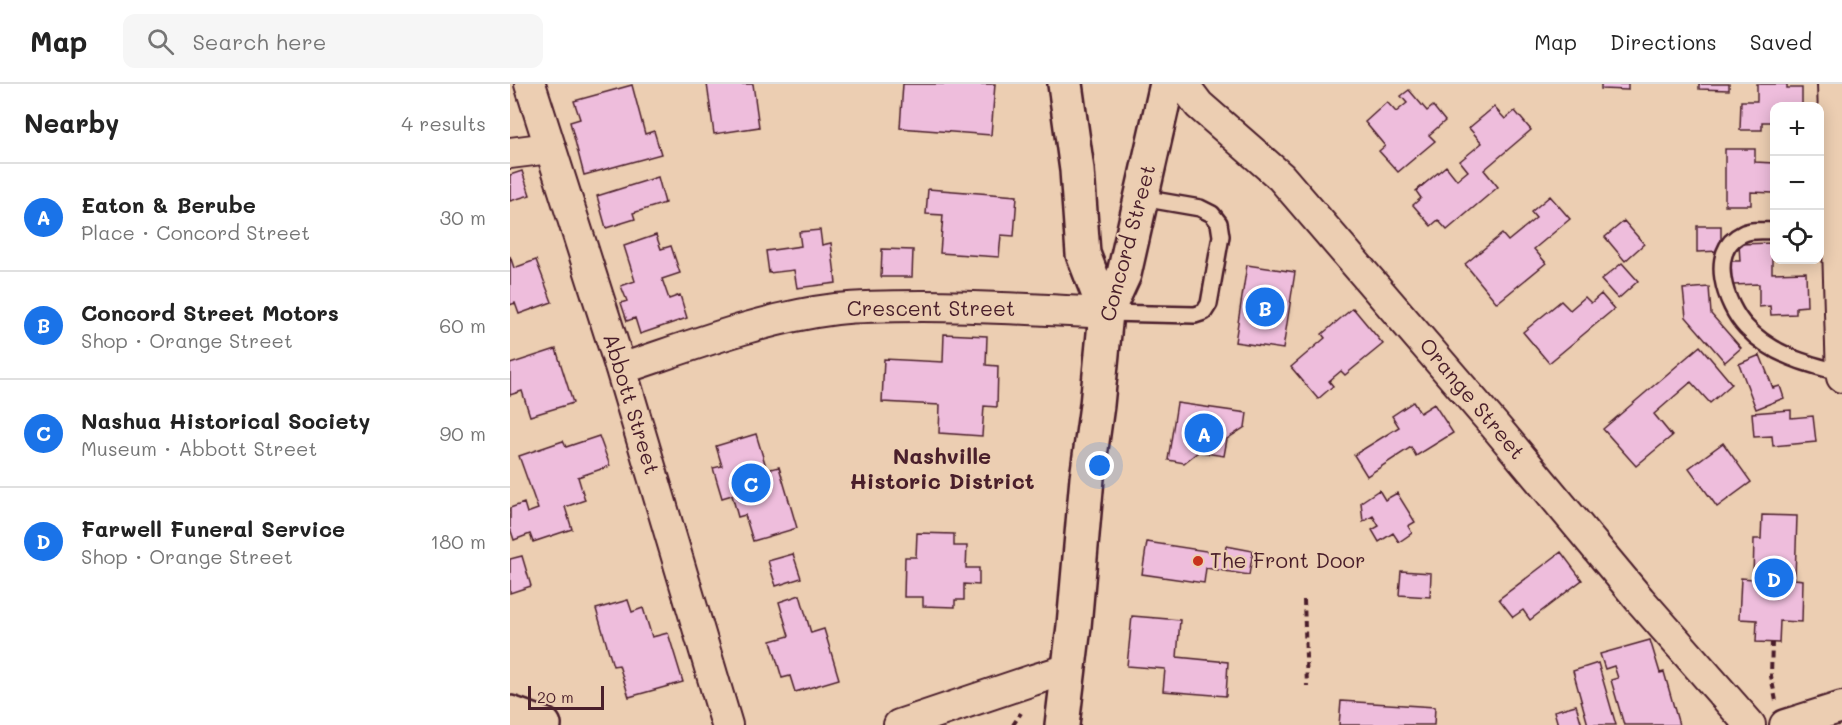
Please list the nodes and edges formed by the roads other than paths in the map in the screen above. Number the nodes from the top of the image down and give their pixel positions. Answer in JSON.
{"nodes":[{"id":1,"x":530,"y":84,"type":"edge"},
{"id":2,"x":1065,"y":84,"type":"edge"},
{"id":3,"x":1167,"y":84,"type":"edge"},
{"id":4,"x":1183,"y":84,"type":"edge"},
{"id":5,"x":1833,"y":84,"type":"edge"},
{"id":6,"x":550,"y":148,"type":"junction"},
{"id":7,"x":510,"y":153,"type":"edge"},
{"id":8,"x":1142,"y":198,"type":"junction"},
{"id":9,"x":1770,"y":231,"type":"edge"},
{"id":10,"x":1829,"y":231,"type":"edge"},
{"id":11,"x":1106,"y":313,"type":"junction"},
{"id":12,"x":621,"y":369,"type":"junction"},
{"id":13,"x":1842,"y":373,"type":"edge"},
{"id":14,"x":1842,"y":378,"type":"edge"},
{"id":15,"x":1069,"y":669,"type":"junction"},
{"id":16,"x":1842,"y":707,"type":"edge"},
{"id":17,"x":510,"y":713,"type":"edge"},
{"id":18,"x":1781,"y":716,"type":"edge"},
{"id":19,"x":544,"y":725,"type":"edge"},
{"id":20,"x":727,"y":725,"type":"edge"},
{"id":21,"x":899,"y":725,"type":"edge"},
{"id":22,"x":1062,"y":725,"type":"edge"},
{"id":23,"x":1750,"y":725,"type":"edge"}],
"edges":[{"from":1,"to":6,"type":"street","name":"Abbott Street"},
{"from":2,"to":11,"type":"main road"},
{"from":3,"to":8,"type":"main road","name":"Concord Street"},
{"from":4,"to":23,"type":"street","name":"Orange Street"},
{"from":5,"to":10,"type":"street"},
{"from":6,"to":7,"type":"street"},
{"from":6,"to":12,"type":"street","name":"Abbott Street"},
{"from":8,"to":11,"type":"main road","name":"Concord Street"},
{"from":8,"to":11,"type":"lane"},
{"from":9,"to":13,"type":"lane"},
{"from":10,"to":13,"type":"street"},
{"from":11,"to":12,"type":"street","name":"Crescent Street"},
{"from":11,"to":15,"type":"main road","name":"Concord Street"},
{"from":12,"to":20,"type":"street","name":"Abbott Street"},
{"from":13,"to":14,"type":"street"},
{"from":15,"to":21,"type":"street"},
{"from":15,"to":22,"type":"main road","name":"Concord Street"},
{"from":16,"to":18,"type":"street"},
{"from":17,"to":19,"type":"main road"}]}
